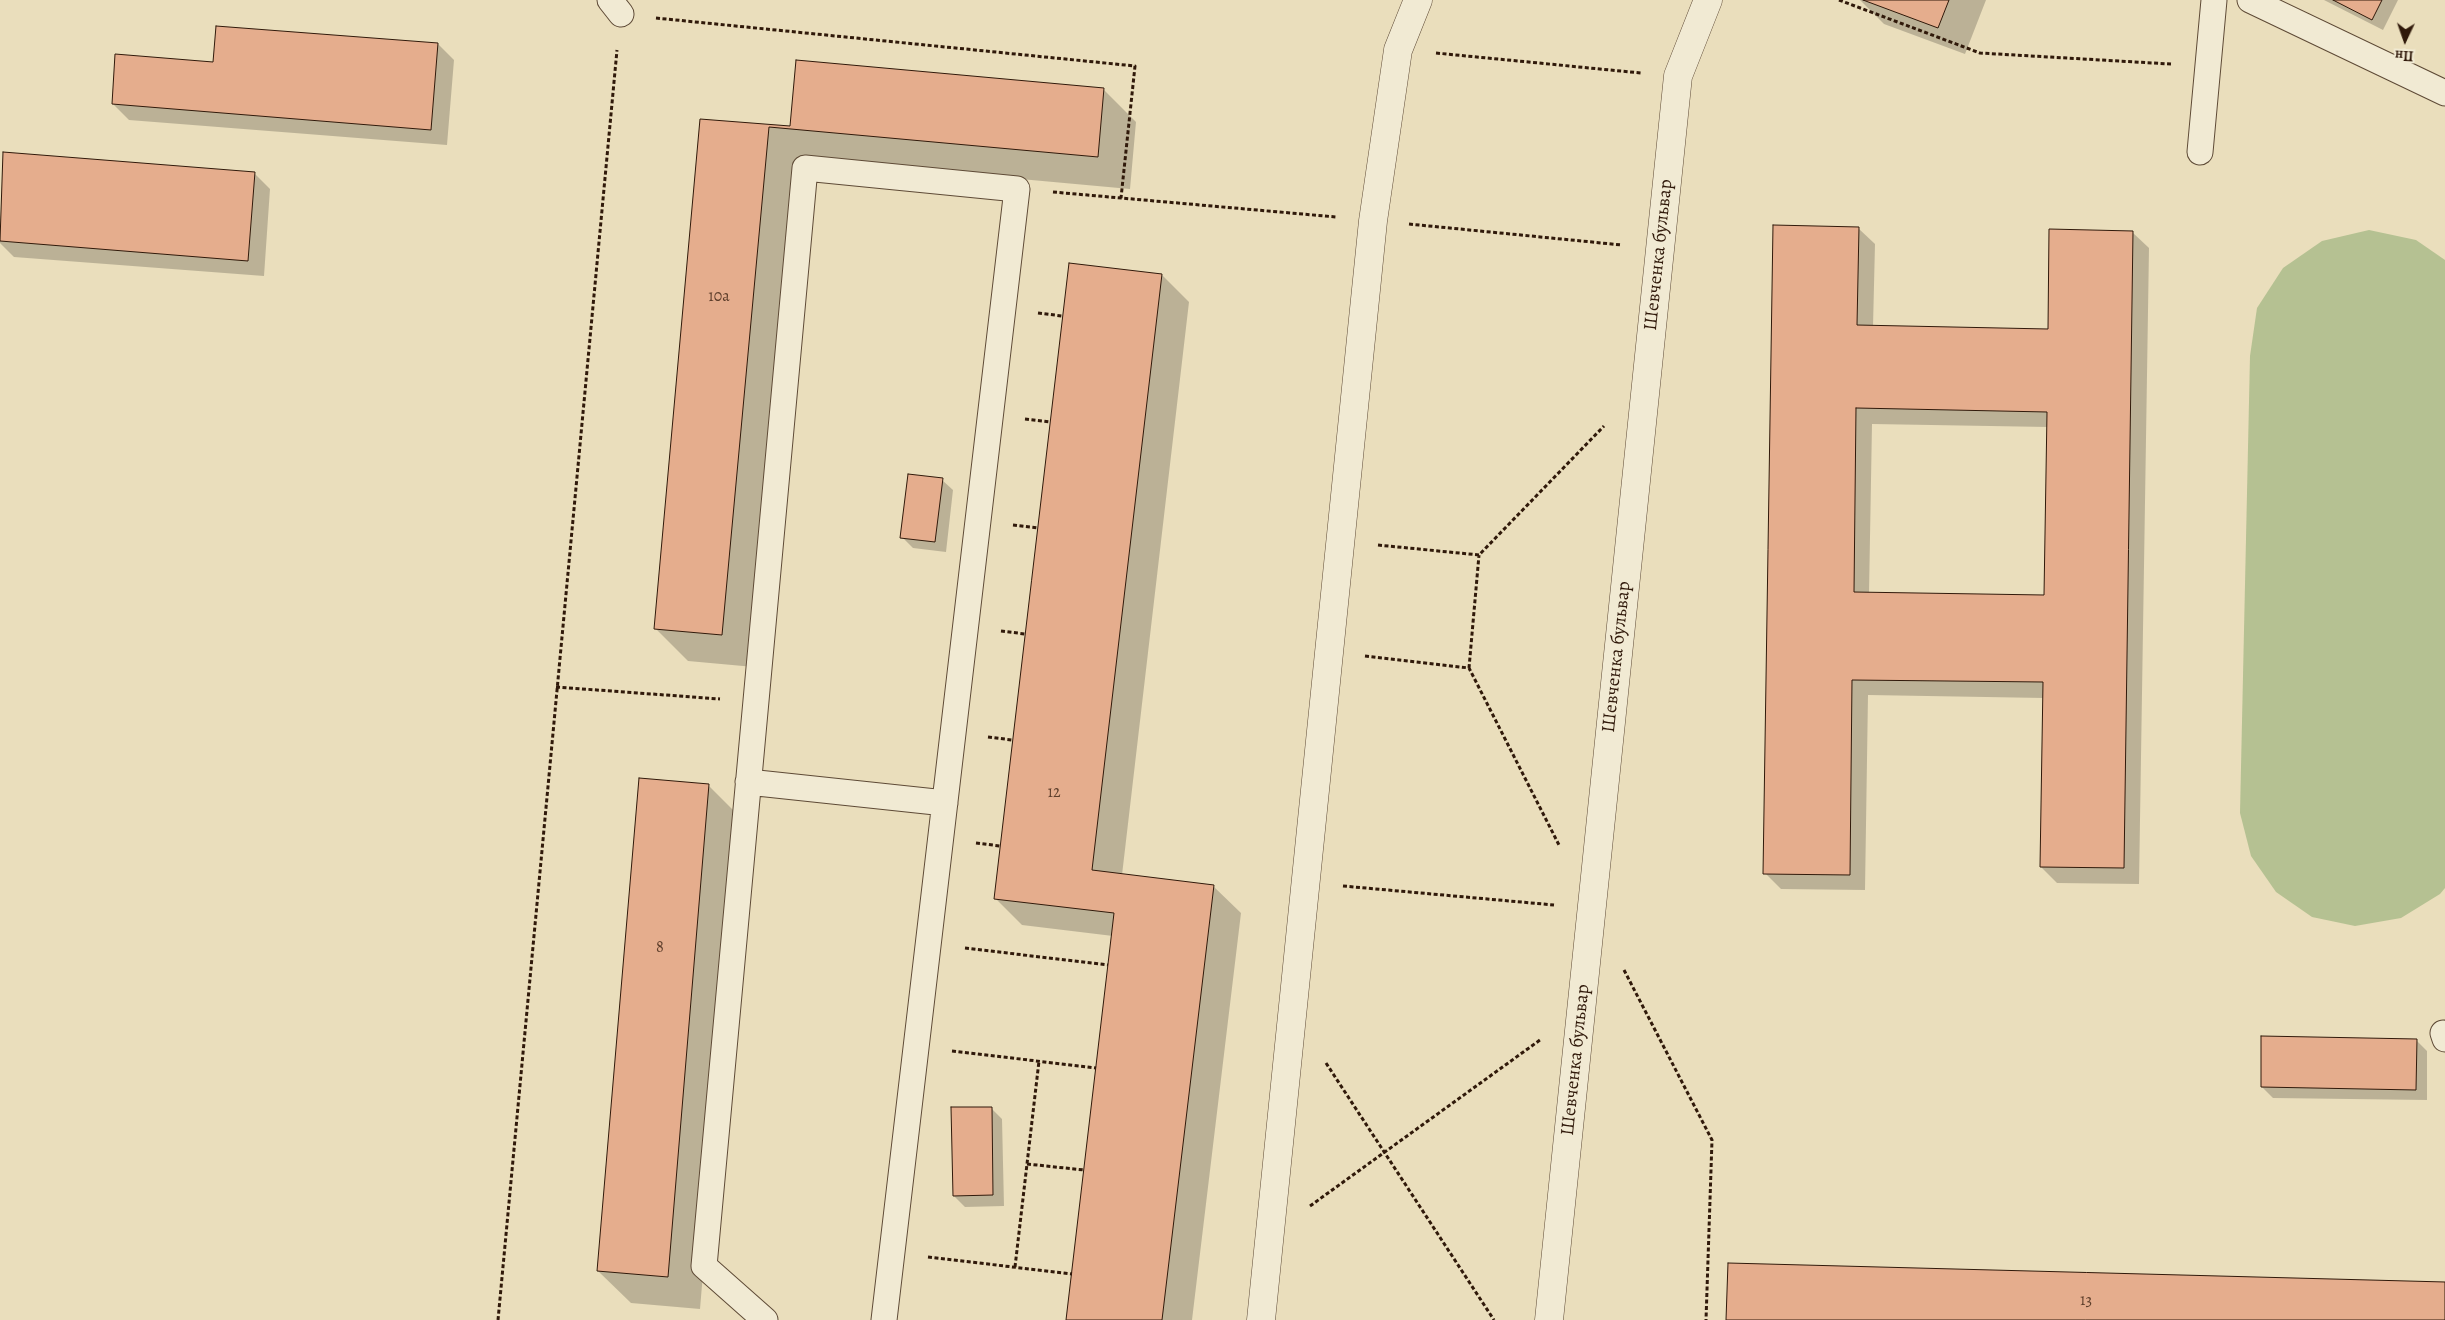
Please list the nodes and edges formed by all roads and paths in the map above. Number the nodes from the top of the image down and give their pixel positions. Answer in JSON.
{"nodes":[{"id":1,"x":1418,"y":0,"type":"edge"},
{"id":2,"x":1708,"y":0,"type":"edge"},
{"id":3,"x":1839,"y":0,"type":"edge"},
{"id":4,"x":2214,"y":0,"type":"edge"},
{"id":5,"x":2250,"y":0,"type":"edge"},
{"id":6,"x":616,"y":7,"type":"edge"},
{"id":7,"x":1398,"y":50,"type":"junction"},
{"id":8,"x":2208,"y":66,"type":"junction"},
{"id":9,"x":1678,"y":76,"type":"junction"},
{"id":10,"x":2445,"y":93,"type":"edge"},
{"id":11,"x":2200,"y":152,"type":"dead end"},
{"id":12,"x":1120,"y":198,"type":"dead end"},
{"id":13,"x":1606,"y":423,"type":"dead end"},
{"id":14,"x":1340,"y":541,"type":"junction"},
{"id":15,"x":1480,"y":555,"type":"junction"},
{"id":16,"x":1329,"y":652,"type":"junction"},
{"id":17,"x":1470,"y":668,"type":"junction"},
{"id":18,"x":556,"y":687,"type":"junction"},
{"id":19,"x":756,"y":702,"type":"junction"},
{"id":20,"x":748,"y":782,"type":"junction"},
{"id":21,"x":945,"y":803,"type":"junction"},
{"id":22,"x":1560,"y":846,"type":"dead end"},
{"id":23,"x":1305,"y":882,"type":"junction"},
{"id":24,"x":1591,"y":908,"type":"junction"},
{"id":25,"x":929,"y":944,"type":"junction"},
{"id":26,"x":1108,"y":965,"type":"dead end"},
{"id":27,"x":1623,"y":968,"type":"dead end"},
{"id":28,"x":1581,"y":1010,"type":"junction"},
{"id":29,"x":917,"y":1047,"type":"junction"},
{"id":30,"x":1039,"y":1061,"type":"junction"},
{"id":31,"x":1325,"y":1061,"type":"dead end"},
{"id":32,"x":1096,"y":1068,"type":"dead end"},
{"id":33,"x":1384,"y":1152,"type":"junction"},
{"id":34,"x":1027,"y":1164,"type":"junction"},
{"id":35,"x":1084,"y":1170,"type":"dead end"},
{"id":36,"x":1270,"y":1236,"type":"junction"},
{"id":37,"x":892,"y":1253,"type":"junction"},
{"id":38,"x":1015,"y":1267,"type":"junction"},
{"id":39,"x":1072,"y":1274,"type":"dead end"},
{"id":40,"x":498,"y":1320,"type":"edge"},
{"id":41,"x":765,"y":1320,"type":"edge"},
{"id":42,"x":884,"y":1320,"type":"edge"},
{"id":43,"x":1261,"y":1320,"type":"edge"},
{"id":44,"x":1494,"y":1320,"type":"edge"},
{"id":45,"x":1548,"y":1320,"type":"edge"},
{"id":46,"x":1706,"y":1320,"type":"edge"}],
"edges":[{"from":1,"to":7,"type":"street"},
{"from":2,"to":9,"type":"street","name":"Шевченка бульвар"},
{"from":3,"to":8,"type":"path"},
{"from":4,"to":8,"type":"lane"},
{"from":5,"to":10,"type":"lane"},
{"from":6,"to":12,"type":"path"},
{"from":6,"to":18,"type":"path"},
{"from":7,"to":9,"type":"path"},
{"from":7,"to":14,"type":"street"},
{"from":8,"to":11,"type":"lane"},
{"from":9,"to":24,"type":"street","name":"Шевченка бульвар"},
{"from":13,"to":15,"type":"path"},
{"from":14,"to":15,"type":"path"},
{"from":14,"to":16,"type":"street"},
{"from":15,"to":17,"type":"path"},
{"from":16,"to":17,"type":"path"},
{"from":16,"to":23,"type":"street"},
{"from":17,"to":22,"type":"path"},
{"from":18,"to":19,"type":"path"},
{"from":18,"to":40,"type":"path"},
{"from":19,"to":20,"type":"lane"},
{"from":19,"to":21,"type":"lane"},
{"from":20,"to":21,"type":"lane"},
{"from":20,"to":41,"type":"lane"},
{"from":21,"to":25,"type":"lane"},
{"from":23,"to":24,"type":"path"},
{"from":23,"to":36,"type":"street"},
{"from":24,"to":28,"type":"street","name":"Шевченка бульвар"},
{"from":25,"to":26,"type":"path"},
{"from":25,"to":29,"type":"lane"},
{"from":27,"to":46,"type":"path"},
{"from":28,"to":33,"type":"path"},
{"from":28,"to":45,"type":"street","name":"Шевченка бульвар"},
{"from":29,"to":30,"type":"path"},
{"from":29,"to":37,"type":"lane"},
{"from":30,"to":32,"type":"path"},
{"from":30,"to":34,"type":"path"},
{"from":31,"to":33,"type":"path"},
{"from":33,"to":36,"type":"path"},
{"from":33,"to":44,"type":"path"},
{"from":34,"to":35,"type":"path"},
{"from":34,"to":38,"type":"path"},
{"from":36,"to":43,"type":"street"},
{"from":37,"to":38,"type":"path"},
{"from":37,"to":42,"type":"lane"},
{"from":38,"to":39,"type":"path"}]}
